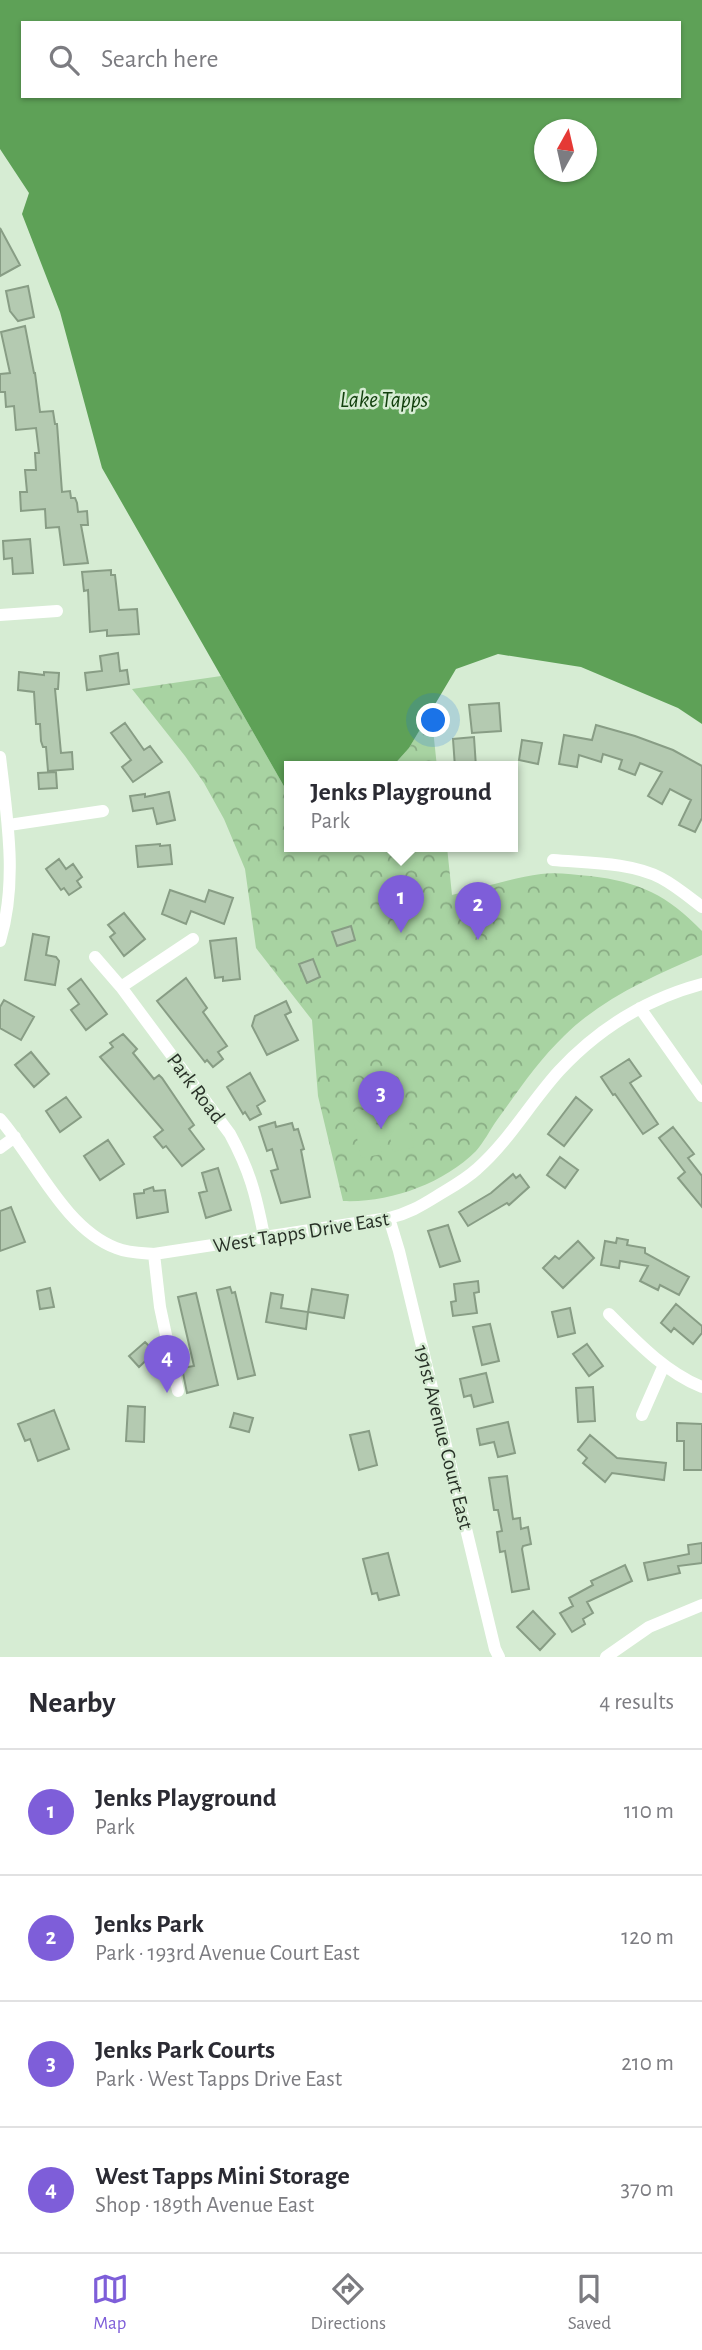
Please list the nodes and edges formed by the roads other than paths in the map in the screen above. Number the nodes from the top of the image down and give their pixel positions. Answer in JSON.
{"nodes":[{"id":1,"x":57,"y":611,"type":"dead end"},
{"id":2,"x":0,"y":615,"type":"edge"},
{"id":3,"x":0,"y":757,"type":"edge"},
{"id":4,"x":103,"y":811,"type":"dead end"},
{"id":5,"x":9,"y":825,"type":"junction"},
{"id":6,"x":553,"y":860,"type":"dead end"},
{"id":7,"x":702,"y":908,"type":"edge"},
{"id":8,"x":193,"y":939,"type":"dead end"},
{"id":9,"x":0,"y":940,"type":"edge"},
{"id":10,"x":95,"y":957,"type":"dead end"},
{"id":11,"x":702,"y":984,"type":"edge"},
{"id":12,"x":121,"y":987,"type":"junction"},
{"id":13,"x":640,"y":1008,"type":"junction"},
{"id":14,"x":702,"y":1096,"type":"edge"},
{"id":15,"x":0,"y":1119,"type":"edge"},
{"id":16,"x":15,"y":1137,"type":"junction"},
{"id":17,"x":0,"y":1148,"type":"edge"},
{"id":18,"x":389,"y":1218,"type":"junction"},
{"id":19,"x":264,"y":1236,"type":"junction"},
{"id":20,"x":154,"y":1254,"type":"junction"},
{"id":21,"x":610,"y":1314,"type":"dead end"},
{"id":22,"x":664,"y":1365,"type":"junction"},
{"id":23,"x":702,"y":1387,"type":"edge"},
{"id":24,"x":178,"y":1391,"type":"dead end"},
{"id":25,"x":642,"y":1415,"type":"dead end"},
{"id":26,"x":702,"y":1605,"type":"edge"},
{"id":27,"x":499,"y":1657,"type":"edge"},
{"id":28,"x":606,"y":1657,"type":"edge"}],
"edges":[{"from":1,"to":2,"type":"street"},
{"from":3,"to":5,"type":"street"},
{"from":4,"to":5,"type":"street"},
{"from":5,"to":9,"type":"street"},
{"from":6,"to":7,"type":"street"},
{"from":8,"to":12,"type":"street"},
{"from":10,"to":12,"type":"street","name":"Park Road"},
{"from":11,"to":13,"type":"street","name":"West Tapps Drive East"},
{"from":12,"to":19,"type":"street","name":"Park Road"},
{"from":13,"to":14,"type":"street"},
{"from":13,"to":18,"type":"street","name":"West Tapps Drive East"},
{"from":15,"to":16,"type":"street","name":"West Tapps Drive East"},
{"from":16,"to":17,"type":"street"},
{"from":16,"to":20,"type":"street","name":"West Tapps Drive East"},
{"from":18,"to":19,"type":"street","name":"West Tapps Drive East"},
{"from":18,"to":27,"type":"street","name":"191st Avenue Court East"},
{"from":19,"to":20,"type":"street","name":"West Tapps Drive East"},
{"from":20,"to":24,"type":"street"},
{"from":21,"to":22,"type":"street"},
{"from":22,"to":23,"type":"street"},
{"from":22,"to":25,"type":"street"},
{"from":26,"to":28,"type":"street"}]}
